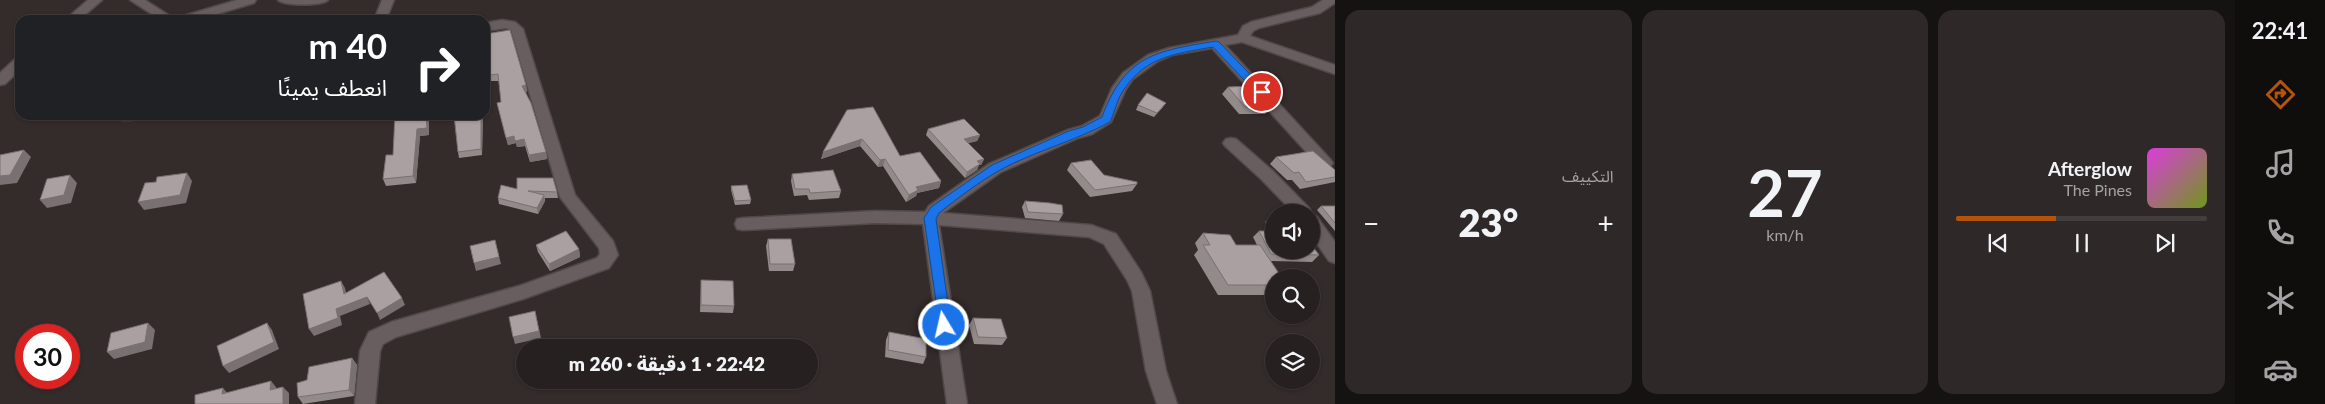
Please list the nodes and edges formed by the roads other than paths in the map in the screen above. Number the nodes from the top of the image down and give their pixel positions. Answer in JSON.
{"nodes":[{"id":1,"x":96,"y":0,"type":"edge"},
{"id":2,"x":136,"y":0,"type":"edge"},
{"id":3,"x":250,"y":0,"type":"edge"},
{"id":4,"x":284,"y":0,"type":"edge"},
{"id":5,"x":322,"y":0,"type":"edge"},
{"id":6,"x":388,"y":0,"type":"edge"},
{"id":7,"x":1332,"y":0,"type":"edge"},
{"id":8,"x":77,"y":15,"type":"edge"},
{"id":9,"x":162,"y":15,"type":"edge"},
{"id":10,"x":200,"y":15,"type":"edge"},
{"id":11,"x":382,"y":15,"type":"edge"},
{"id":12,"x":490,"y":26,"type":"edge"},
{"id":13,"x":1244,"y":38,"type":"junction"},
{"id":14,"x":1216,"y":44,"type":"junction"},
{"id":15,"x":15,"y":67,"type":"edge"},
{"id":16,"x":1335,"y":70,"type":"edge"},
{"id":17,"x":0,"y":81,"type":"edge"},
{"id":18,"x":1231,"y":143,"type":"dead end"},
{"id":19,"x":1325,"y":163,"type":"edge"},
{"id":20,"x":1295,"y":204,"type":"edge"},
{"id":21,"x":930,"y":218,"type":"junction"},
{"id":22,"x":742,"y":224,"type":"dead end"},
{"id":23,"x":1320,"y":234,"type":"edge"},
{"id":24,"x":1335,"y":256,"type":"edge"},
{"id":25,"x":365,"y":404,"type":"edge"},
{"id":26,"x":957,"y":404,"type":"edge"},
{"id":27,"x":1167,"y":404,"type":"edge"}],
"edges":[{"from":1,"to":8,"type":"street"},
{"from":2,"to":9,"type":"street"},
{"from":3,"to":10,"type":"street"},
{"from":4,"to":5,"type":"street"},
{"from":6,"to":11,"type":"street"},
{"from":7,"to":13,"type":"street"},
{"from":12,"to":25,"type":"street"},
{"from":13,"to":14,"type":"street"},
{"from":13,"to":16,"type":"street"},
{"from":14,"to":19,"type":"street"},
{"from":14,"to":21,"type":"street"},
{"from":15,"to":17,"type":"street"},
{"from":18,"to":20,"type":"street"},
{"from":21,"to":22,"type":"street"},
{"from":21,"to":26,"type":"street"},
{"from":21,"to":27,"type":"street"},
{"from":23,"to":24,"type":"street"}]}
